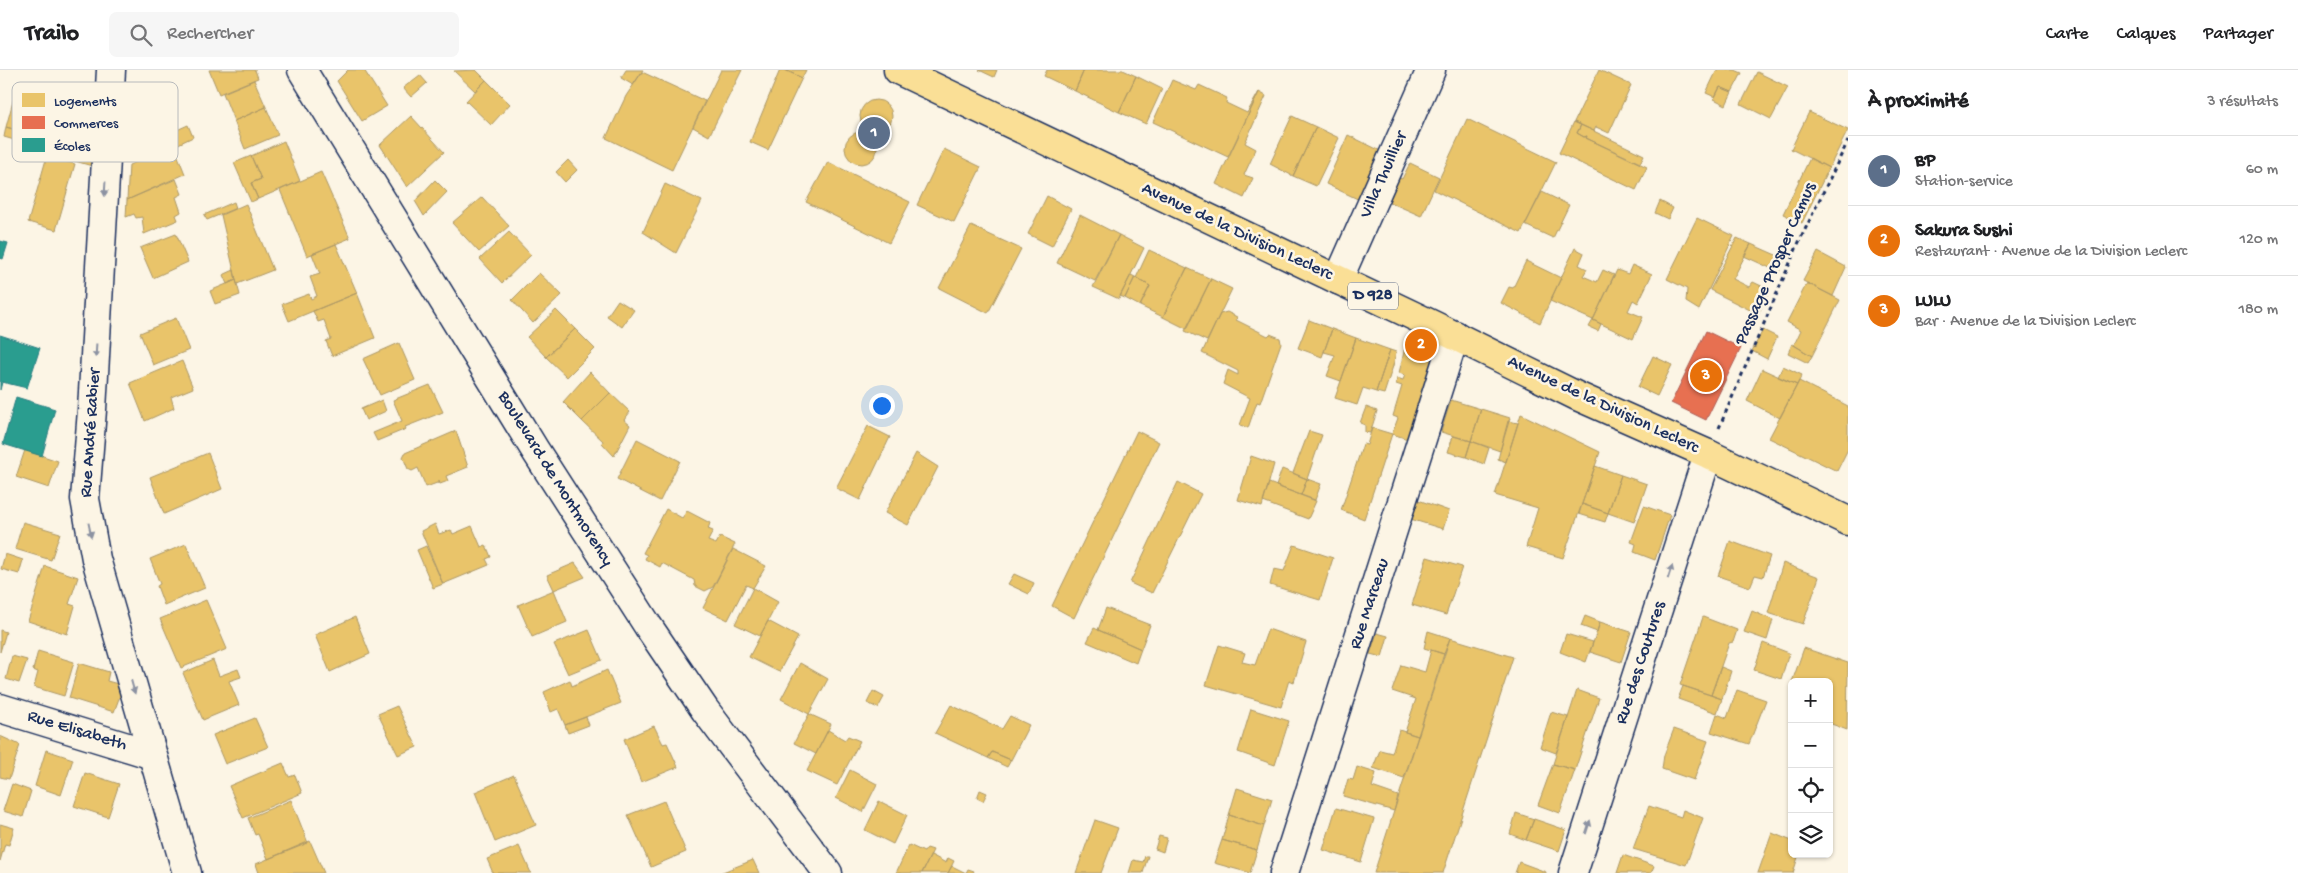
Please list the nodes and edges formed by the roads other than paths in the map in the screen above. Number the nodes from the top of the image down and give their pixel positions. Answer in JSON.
{"nodes":[{"id":1,"x":302,"y":70,"type":"edge"},
{"id":2,"x":898,"y":70,"type":"edge"},
{"id":3,"x":1431,"y":70,"type":"edge"},
{"id":4,"x":107,"y":162,"type":"edge"},
{"id":5,"x":1338,"y":280,"type":"junction"},
{"id":6,"x":1455,"y":335,"type":"junction"},
{"id":7,"x":1708,"y":454,"type":"junction"},
{"id":8,"x":1848,"y":521,"type":"edge"},
{"id":9,"x":0,"y":708,"type":"edge"},
{"id":10,"x":153,"y":755,"type":"junction"},
{"id":11,"x":187,"y":873,"type":"edge"},
{"id":12,"x":828,"y":873,"type":"edge"},
{"id":13,"x":1284,"y":873,"type":"edge"},
{"id":14,"x":1573,"y":873,"type":"edge"}],
"edges":[{"from":1,"to":12,"type":"street","name":"Boulevard de Montmorency"},
{"from":2,"to":5,"type":"main road","name":"Avenue de la Division Leclerc","number":"D 928"},
{"from":3,"to":5,"type":"street","name":"Villa Thuillier"},
{"from":4,"to":10,"type":"street","name":"Rue André Rabier","one_way":true},
{"from":5,"to":6,"type":"main road","name":"Avenue de la Division Leclerc","number":"D 928"},
{"from":6,"to":7,"type":"main road","name":"Avenue de la Division Leclerc","number":"D 928"},
{"from":6,"to":13,"type":"street","name":"Rue Marceau"},
{"from":7,"to":8,"type":"main road","name":"Avenue de la Division Leclerc","number":"D 928"},
{"from":14,"to":7,"type":"street","name":"Rue des Coutures","one_way":true},
{"from":9,"to":10,"type":"street","name":"Rue Elisabeth"},
{"from":10,"to":11,"type":"street","name":"Rue André Rabier"}]}
